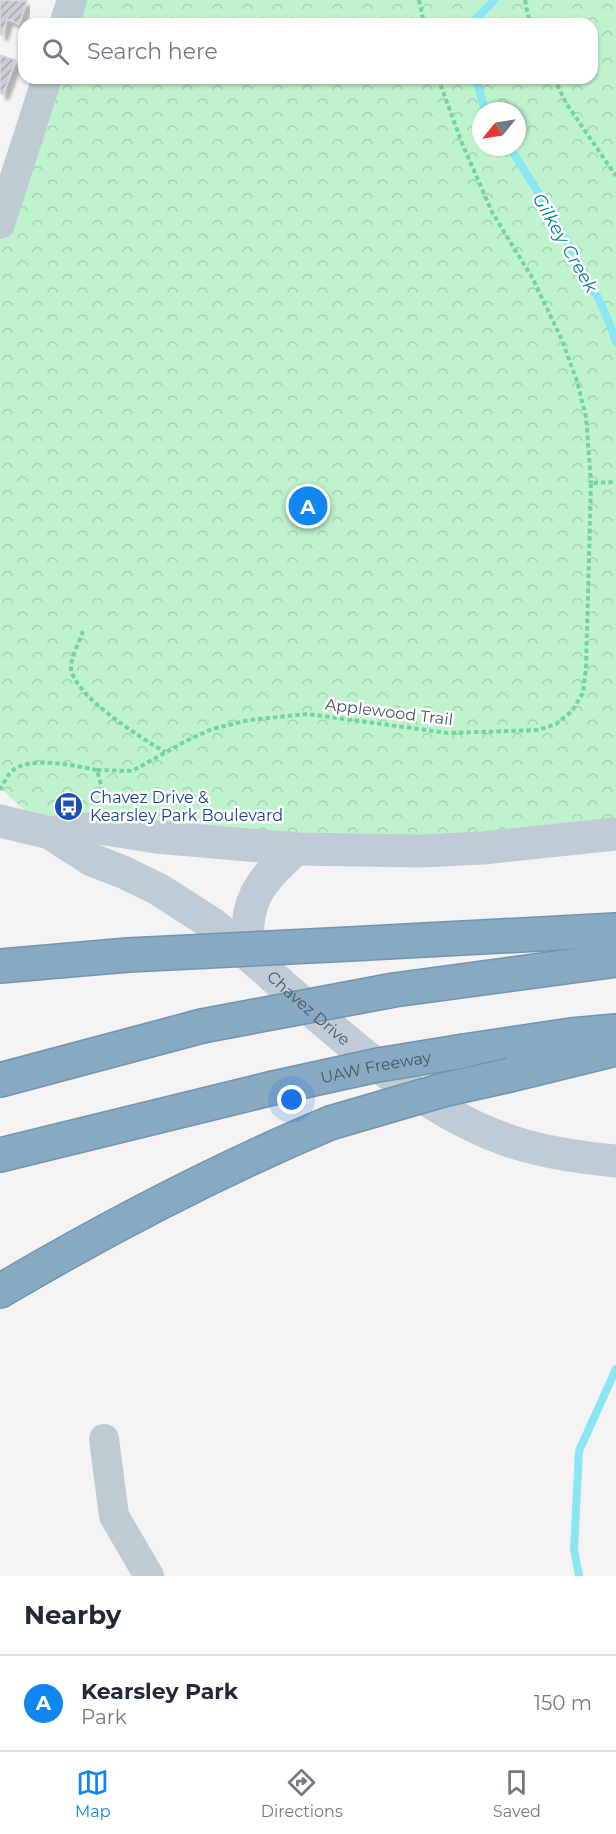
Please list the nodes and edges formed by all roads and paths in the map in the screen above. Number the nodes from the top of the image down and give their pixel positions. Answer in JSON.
{"nodes":[{"id":1,"x":72,"y":0,"type":"edge"},
{"id":2,"x":419,"y":0,"type":"edge"},
{"id":3,"x":525,"y":0,"type":"edge"},
{"id":4,"x":66,"y":18,"type":"edge"},
{"id":5,"x":423,"y":18,"type":"edge"},
{"id":6,"x":529,"y":18,"type":"edge"},
{"id":7,"x":44,"y":84,"type":"edge"},
{"id":8,"x":440,"y":84,"type":"edge"},
{"id":9,"x":557,"y":84,"type":"edge"},
{"id":10,"x":11,"y":150,"type":"edge"},
{"id":11,"x":616,"y":176,"type":"edge"},
{"id":12,"x":0,"y":224,"type":"edge"},
{"id":13,"x":616,"y":482,"type":"edge"},
{"id":14,"x":591,"y":483,"type":"junction"},
{"id":15,"x":83,"y":631,"type":"dead end"},
{"id":16,"x":165,"y":752,"type":"junction"},
{"id":17,"x":97,"y":770,"type":"dead end"},
{"id":18,"x":0,"y":821,"type":"edge"},
{"id":19,"x":50,"y":833,"type":"junction"},
{"id":20,"x":616,"y":834,"type":"edge"},
{"id":21,"x":296,"y":849,"type":"junction"},
{"id":22,"x":616,"y":930,"type":"edge"},
{"id":23,"x":248,"y":953,"type":"junction"},
{"id":24,"x":616,"y":960,"type":"edge"},
{"id":25,"x":0,"y":966,"type":"edge"},
{"id":26,"x":616,"y":1030,"type":"edge"},
{"id":27,"x":616,"y":1049,"type":"edge"},
{"id":28,"x":0,"y":1080,"type":"edge"},
{"id":29,"x":0,"y":1155,"type":"edge"},
{"id":30,"x":616,"y":1161,"type":"edge"},
{"id":31,"x":0,"y":1290,"type":"edge"},
{"id":32,"x":104,"y":1439,"type":"dead end"},
{"id":33,"x":149,"y":1576,"type":"edge"}],
"edges":[{"from":1,"to":4,"type":"street"},
{"from":2,"to":5,"type":"path"},
{"from":3,"to":6,"type":"path"},
{"from":7,"to":10,"type":"street"},
{"from":8,"to":14,"type":"path","name":"Applewood Trail"},
{"from":9,"to":11,"type":"path"},
{"from":10,"to":12,"type":"street"},
{"from":13,"to":14,"type":"path"},
{"from":14,"to":16,"type":"path","name":"Applewood Trail"},
{"from":15,"to":16,"type":"path"},
{"from":16,"to":17,"type":"path","name":"Applewood Trail"},
{"from":18,"to":19,"type":"main road","name":"Chavez Drive"},
{"from":19,"to":21,"type":"main road","name":"Chavez Drive"},
{"from":19,"to":23,"type":"main road","name":"Chavez Drive"},
{"from":20,"to":21,"type":"main road","name":"Chavez Drive"},
{"from":21,"to":23,"type":"main road"},
{"from":22,"to":25,"type":"highway","bridge":true},
{"from":23,"to":30,"type":"main road","name":"Chavez Drive"},
{"from":24,"to":28,"type":"highway","bridge":true},
{"from":26,"to":29,"type":"highway","name":"UAW Freeway","bridge":true},
{"from":27,"to":31,"type":"highway","bridge":true},
{"from":32,"to":33,"type":"street"}]}
